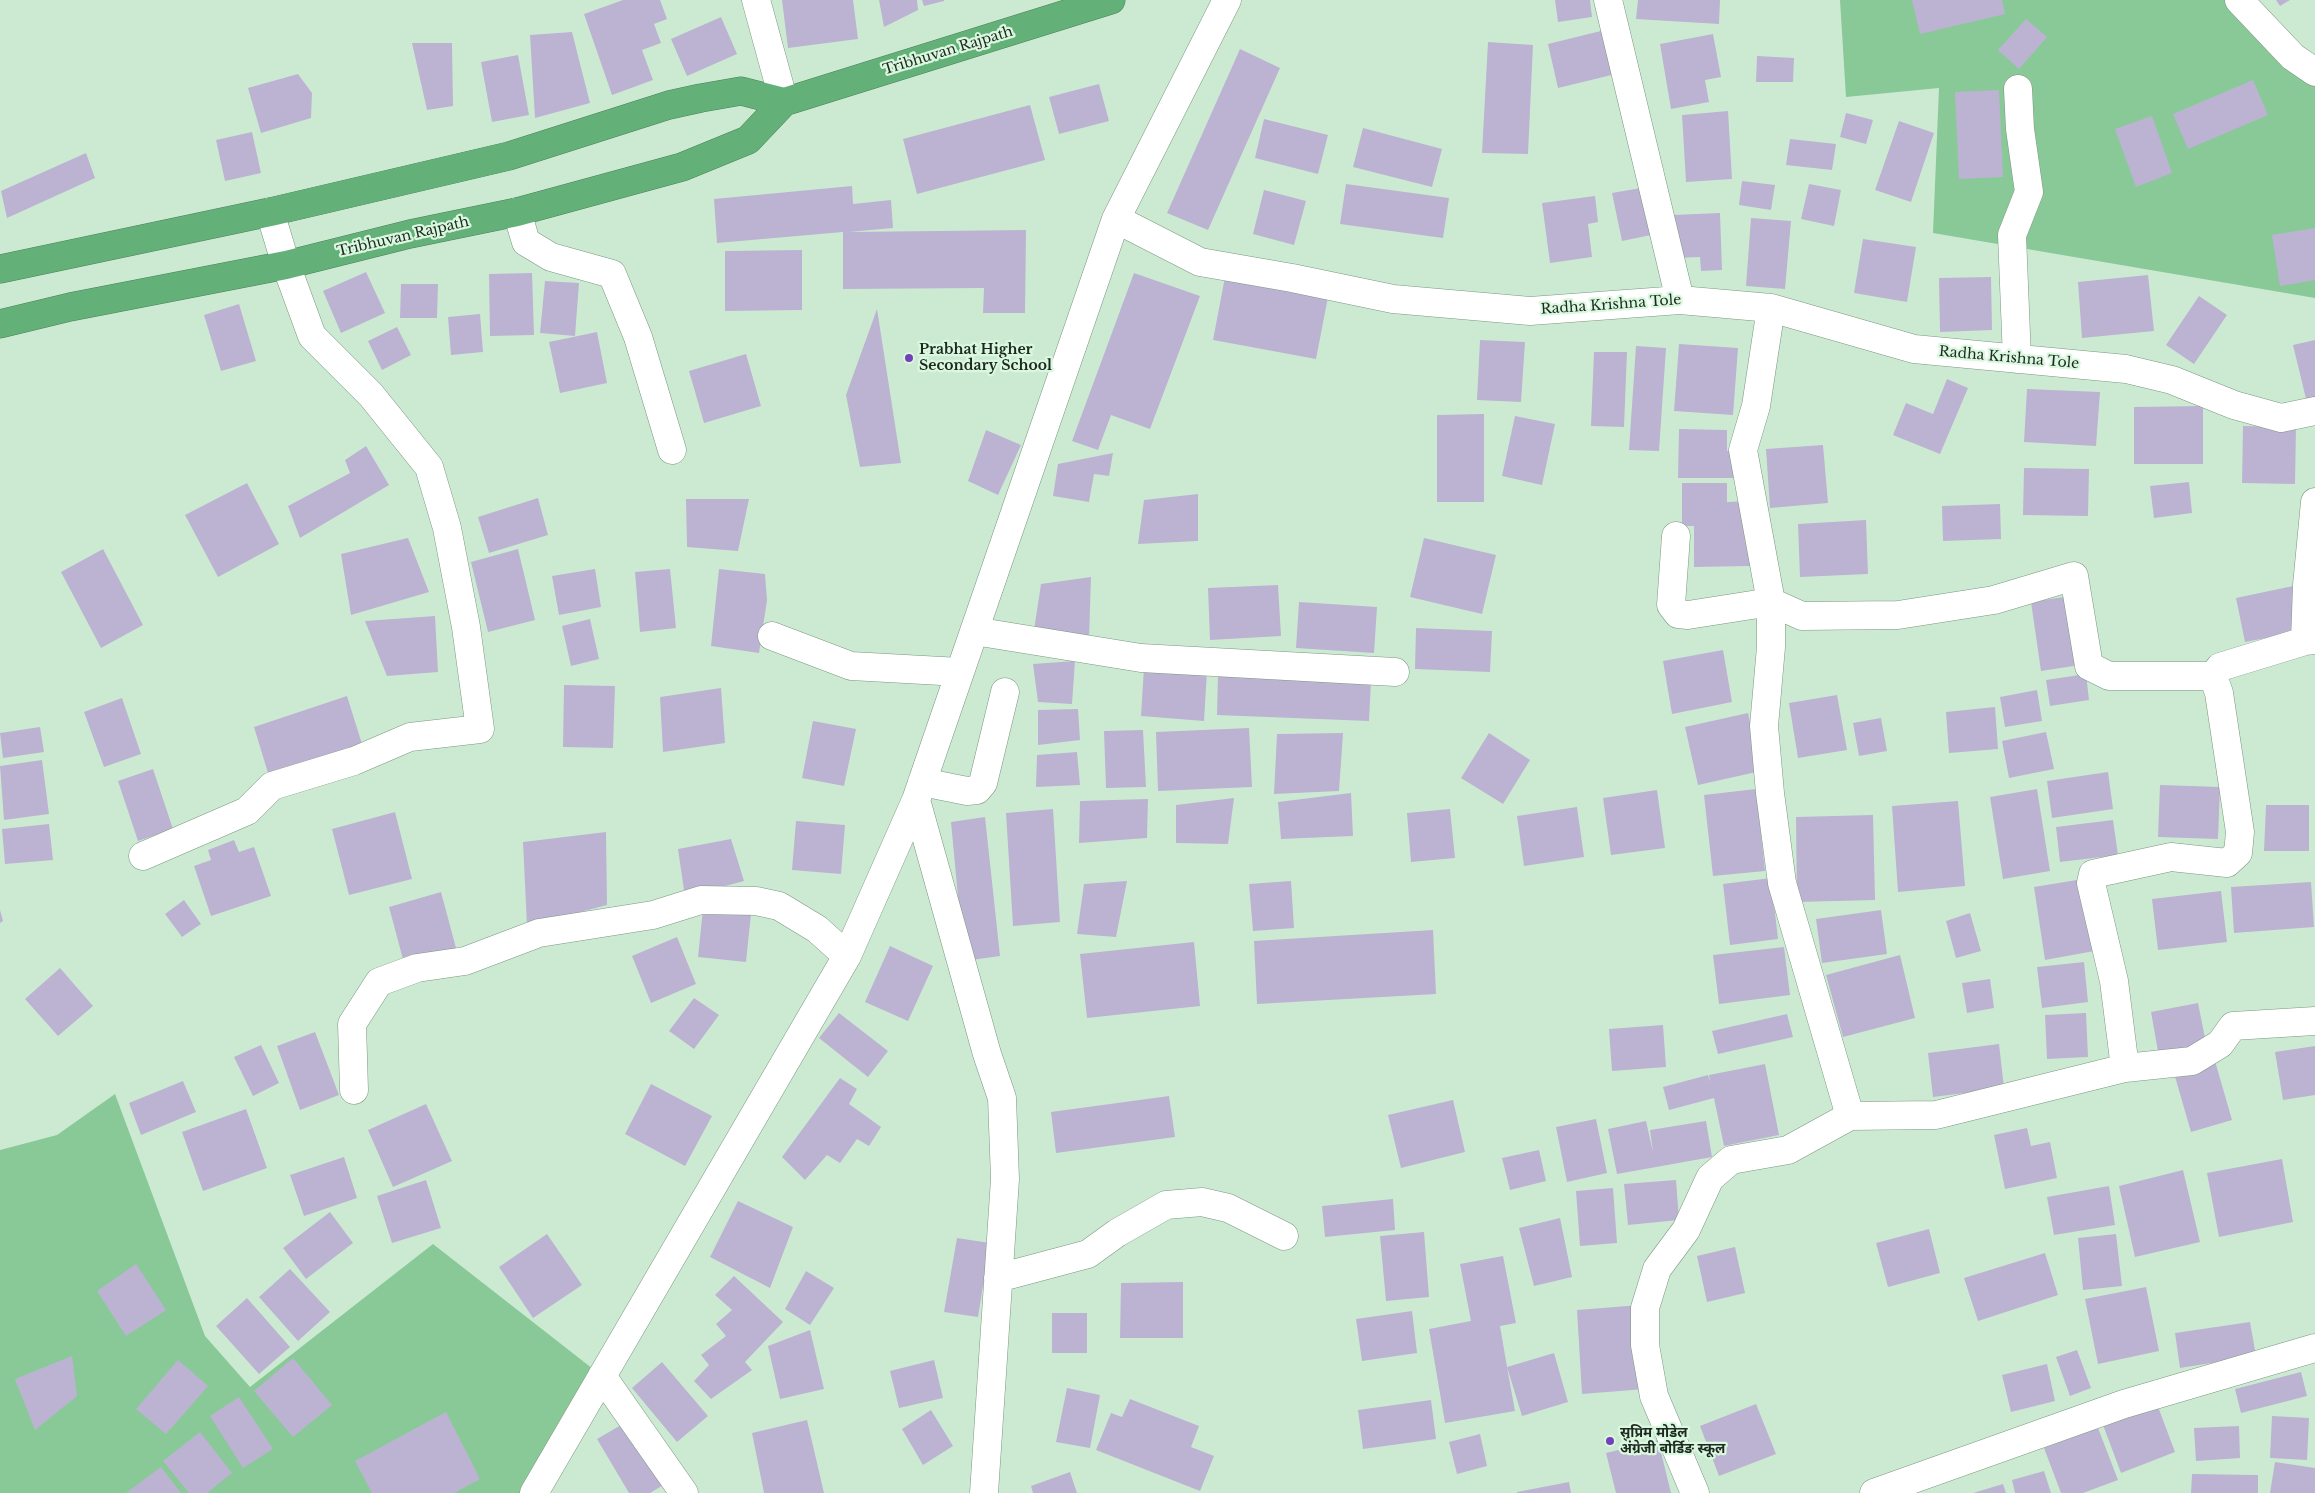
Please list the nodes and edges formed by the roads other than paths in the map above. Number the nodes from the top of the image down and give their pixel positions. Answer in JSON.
{"nodes":[{"id":1,"x":756,"y":0,"type":"edge"},
{"id":2,"x":1111,"y":0,"type":"edge"},
{"id":3,"x":1228,"y":0,"type":"edge"},
{"id":4,"x":1608,"y":0,"type":"edge"},
{"id":5,"x":2239,"y":0,"type":"edge"},
{"id":6,"x":2315,"y":72,"type":"edge"},
{"id":7,"x":2018,"y":89,"type":"dead end"},
{"id":8,"x":784,"y":102,"type":"junction"},
{"id":9,"x":270,"y":212,"type":"junction"},
{"id":10,"x":517,"y":212,"type":"junction"},
{"id":11,"x":1116,"y":219,"type":"junction"},
{"id":12,"x":286,"y":265,"type":"junction"},
{"id":13,"x":0,"y":269,"type":"edge"},
{"id":14,"x":1680,"y":300,"type":"junction"},
{"id":15,"x":1771,"y":308,"type":"junction"},
{"id":16,"x":0,"y":324,"type":"edge"},
{"id":17,"x":2017,"y":359,"type":"junction"},
{"id":18,"x":2315,"y":411,"type":"edge"},
{"id":19,"x":672,"y":450,"type":"dead end"},
{"id":20,"x":2315,"y":502,"type":"edge"},
{"id":21,"x":1676,"y":536,"type":"dead end"},
{"id":22,"x":1771,"y":602,"type":"junction"},
{"id":23,"x":974,"y":632,"type":"junction"},
{"id":24,"x":772,"y":636,"type":"dead end"},
{"id":25,"x":2310,"y":640,"type":"edge"},
{"id":26,"x":960,"y":672,"type":"junction"},
{"id":27,"x":1395,"y":672,"type":"dead end"},
{"id":28,"x":2213,"y":676,"type":"junction"},
{"id":29,"x":1005,"y":692,"type":"dead end"},
{"id":30,"x":919,"y":791,"type":"junction"},
{"id":31,"x":143,"y":856,"type":"dead end"},
{"id":32,"x":847,"y":956,"type":"junction"},
{"id":33,"x":2315,"y":1021,"type":"edge"},
{"id":34,"x":2125,"y":1068,"type":"junction"},
{"id":35,"x":354,"y":1090,"type":"dead end"},
{"id":36,"x":1850,"y":1116,"type":"junction"},
{"id":37,"x":1284,"y":1236,"type":"dead end"},
{"id":38,"x":998,"y":1278,"type":"junction"},
{"id":39,"x":2315,"y":1348,"type":"edge"},
{"id":40,"x":602,"y":1376,"type":"junction"},
{"id":41,"x":534,"y":1493,"type":"edge"},
{"id":42,"x":684,"y":1493,"type":"edge"},
{"id":43,"x":984,"y":1493,"type":"edge"},
{"id":44,"x":1695,"y":1493,"type":"edge"},
{"id":45,"x":1874,"y":1493,"type":"edge"}],
"edges":[{"from":1,"to":8,"type":"street"},
{"from":2,"to":8,"type":"highway","name":"Tribhuvan Rajpath"},
{"from":3,"to":11,"type":"street"},
{"from":4,"to":14,"type":"street"},
{"from":5,"to":6,"type":"street"},
{"from":7,"to":17,"type":"street"},
{"from":8,"to":9,"type":"highway"},
{"from":8,"to":10,"type":"highway","name":"Tribhuvan Rajpath"},
{"from":9,"to":12,"type":"street"},
{"from":9,"to":13,"type":"highway"},
{"from":10,"to":12,"type":"highway","name":"Tribhuvan Rajpath"},
{"from":10,"to":19,"type":"street"},
{"from":11,"to":14,"type":"street","name":"Radha Krishna Tole"},
{"from":11,"to":23,"type":"street"},
{"from":12,"to":16,"type":"highway","name":"Tribhuvan Rajpath"},
{"from":12,"to":31,"type":"street"},
{"from":14,"to":15,"type":"street","name":"Radha Krishna Tole"},
{"from":15,"to":17,"type":"street","name":"Radha Krishna Tole"},
{"from":15,"to":22,"type":"street"},
{"from":17,"to":18,"type":"street","name":"Radha Krishna Tole"},
{"from":20,"to":25,"type":"street"},
{"from":21,"to":22,"type":"street"},
{"from":22,"to":28,"type":"street"},
{"from":22,"to":36,"type":"street"},
{"from":23,"to":26,"type":"street"},
{"from":23,"to":27,"type":"street"},
{"from":24,"to":26,"type":"street"},
{"from":25,"to":28,"type":"street"},
{"from":26,"to":30,"type":"street"},
{"from":28,"to":34,"type":"street"},
{"from":29,"to":30,"type":"street"},
{"from":30,"to":32,"type":"street"},
{"from":30,"to":38,"type":"street"},
{"from":32,"to":35,"type":"street"},
{"from":32,"to":40,"type":"street"},
{"from":33,"to":34,"type":"street"},
{"from":34,"to":36,"type":"street"},
{"from":36,"to":44,"type":"street"},
{"from":37,"to":38,"type":"street"},
{"from":38,"to":43,"type":"street"},
{"from":39,"to":45,"type":"street"},
{"from":40,"to":41,"type":"street"},
{"from":40,"to":42,"type":"street"}]}
